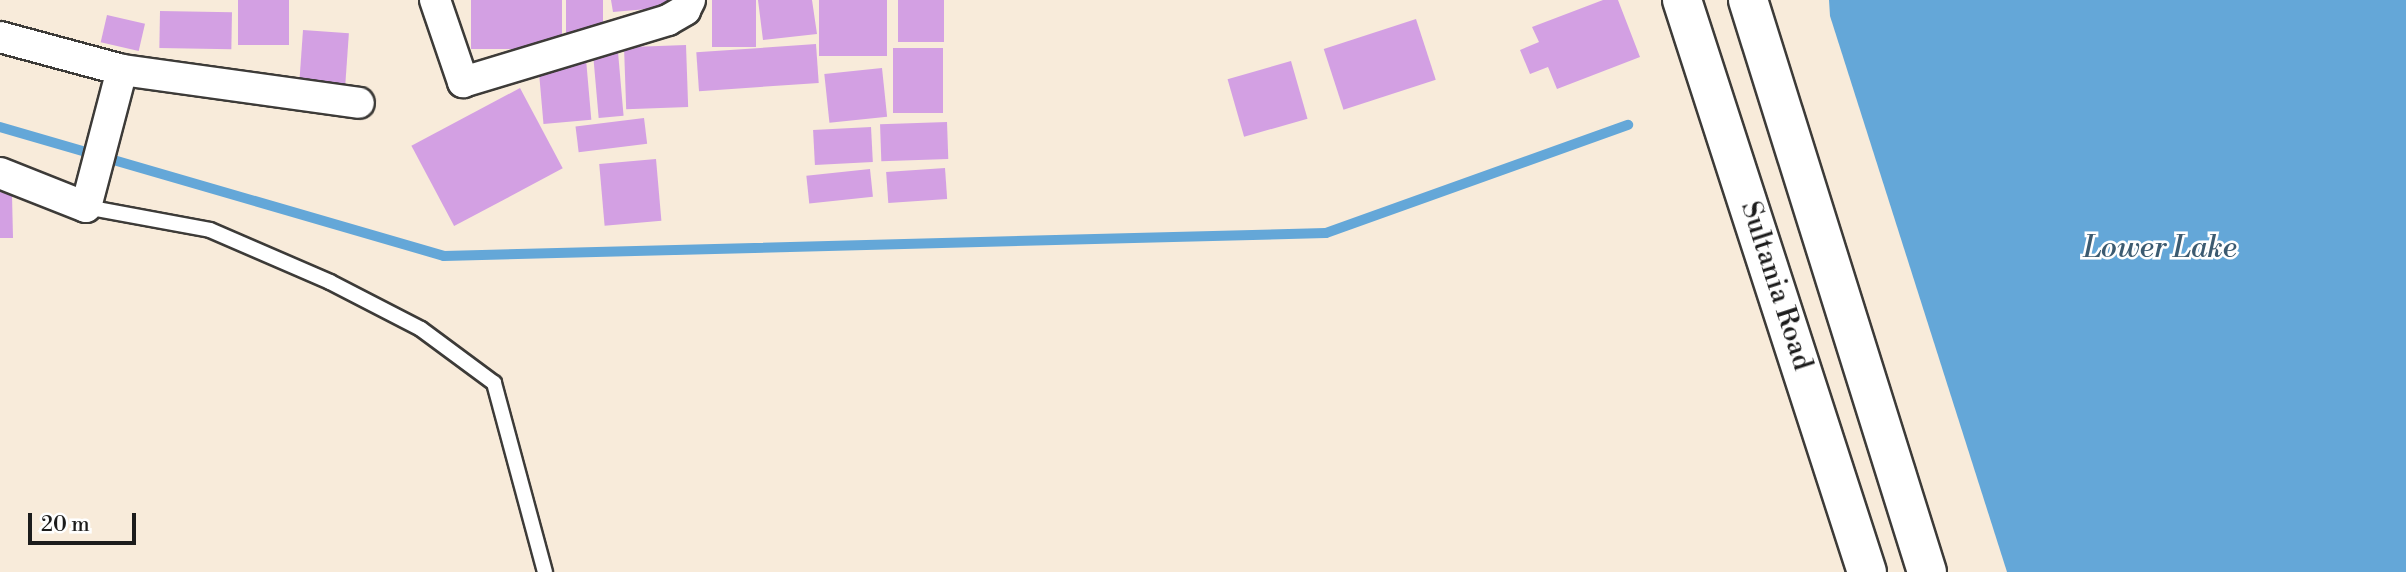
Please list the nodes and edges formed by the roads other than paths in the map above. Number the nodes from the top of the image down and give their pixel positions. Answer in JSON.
{"nodes":[{"id":1,"x":435,"y":0,"type":"edge"},
{"id":2,"x":690,"y":0,"type":"edge"},
{"id":3,"x":1682,"y":0,"type":"edge"},
{"id":4,"x":1748,"y":0,"type":"edge"},
{"id":5,"x":0,"y":37,"type":"edge"},
{"id":6,"x":120,"y":79,"type":"junction"},
{"id":7,"x":359,"y":103,"type":"dead end"},
{"id":8,"x":0,"y":173,"type":"edge"},
{"id":9,"x":88,"y":198,"type":"junction"},
{"id":10,"x":545,"y":572,"type":"edge"},
{"id":11,"x":1867,"y":572,"type":"edge"},
{"id":12,"x":1927,"y":572,"type":"edge"}],
"edges":[{"from":1,"to":2,"type":"street"},
{"from":3,"to":11,"type":"main road","name":"Sultania Road"},
{"from":4,"to":12,"type":"main road","name":"Sultania Road"},
{"from":5,"to":6,"type":"street"},
{"from":6,"to":7,"type":"street"},
{"from":6,"to":9,"type":"street"},
{"from":8,"to":9,"type":"street"},
{"from":9,"to":10,"type":"lane"}]}
